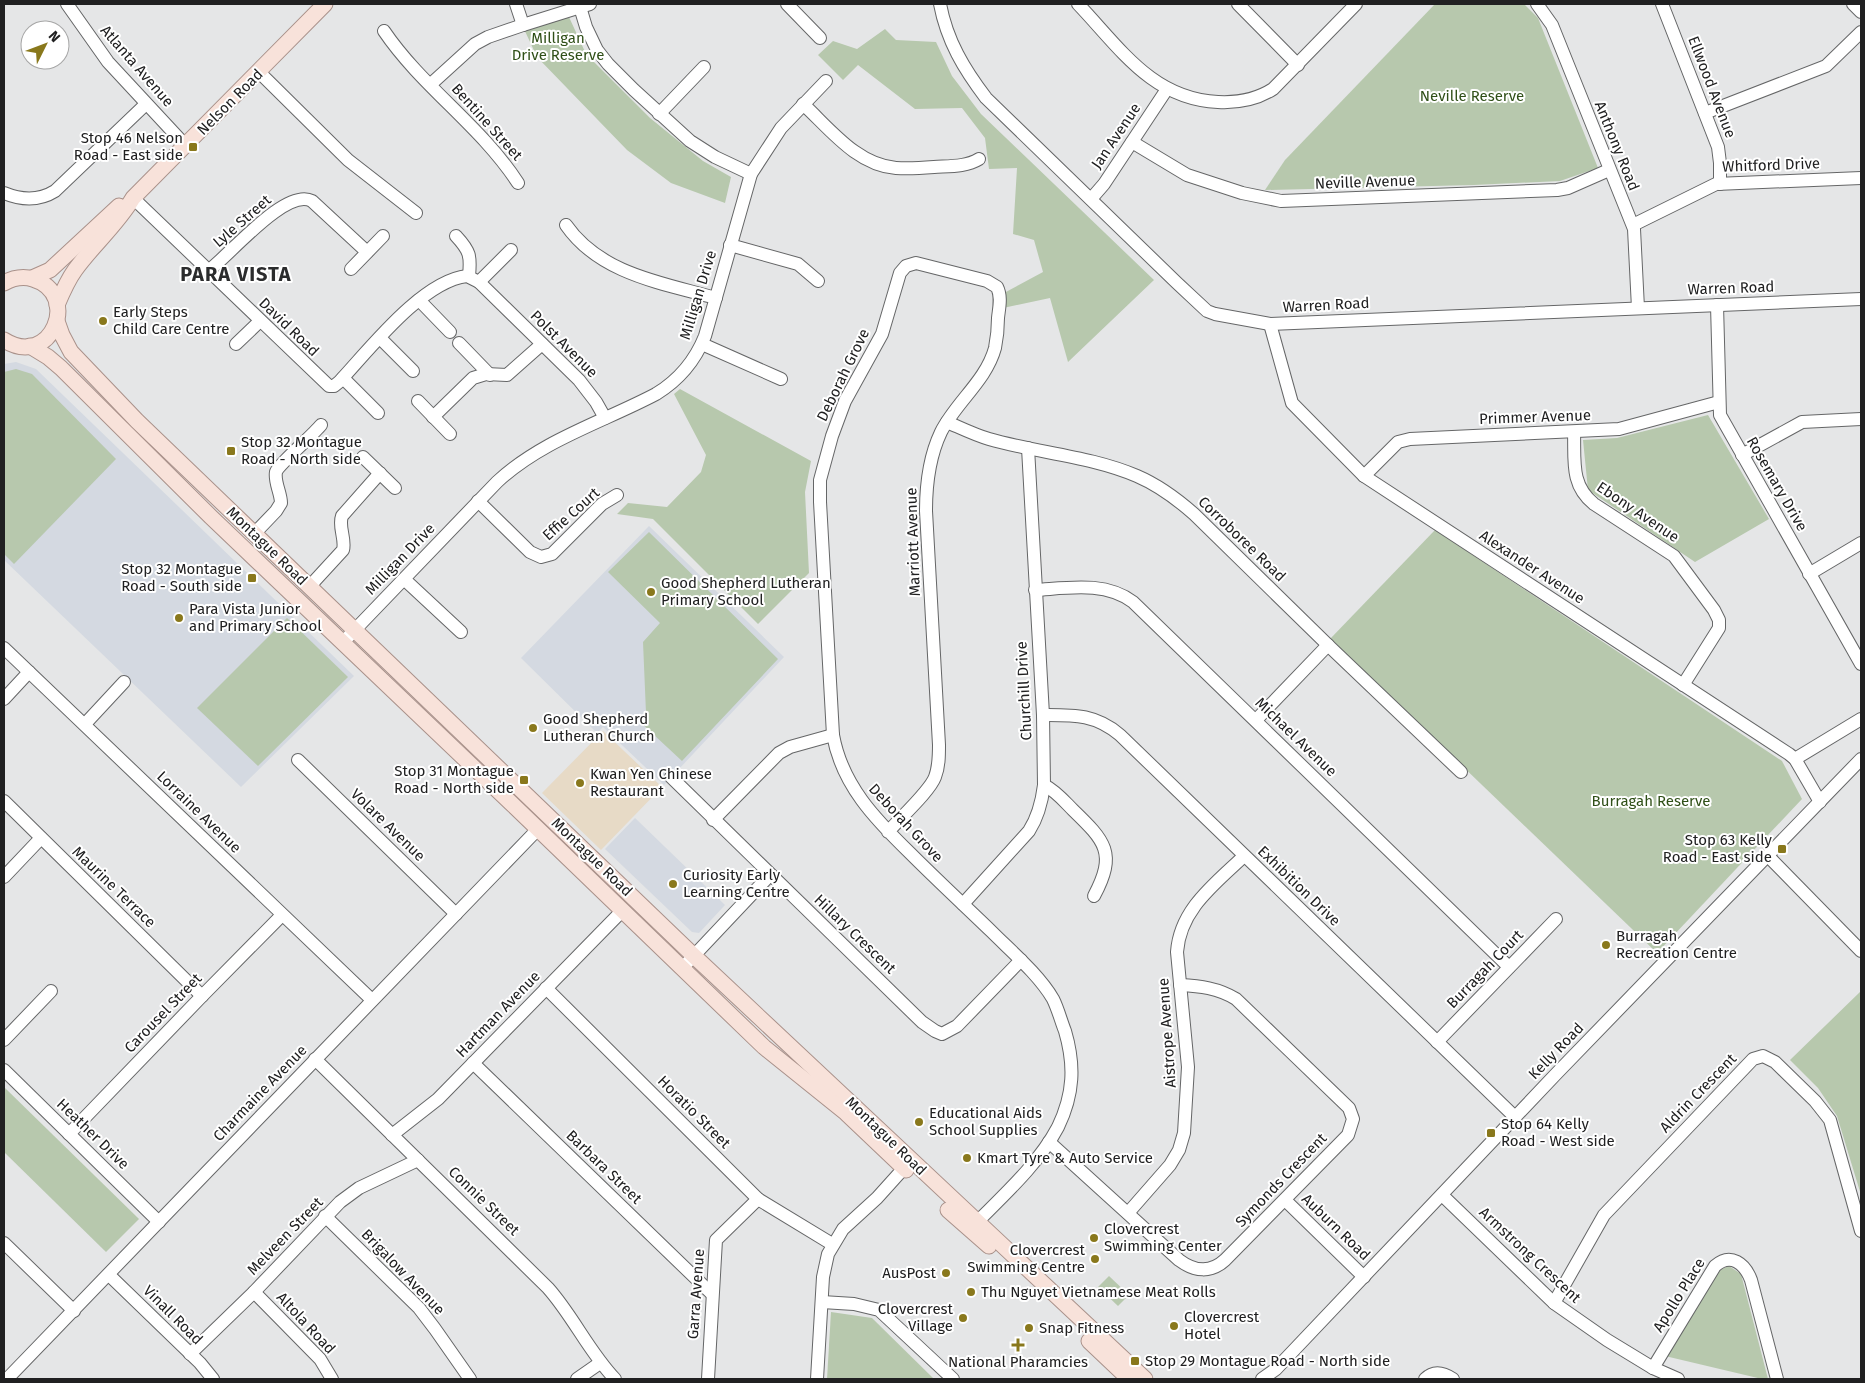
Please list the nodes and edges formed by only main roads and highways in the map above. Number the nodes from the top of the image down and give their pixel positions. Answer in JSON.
{"nodes":[{"id":1,"x":325,"y":4,"type":"edge"},
{"id":2,"x":133,"y":198,"type":"junction"},
{"id":3,"x":7,"y":278,"type":"edge"},
{"id":4,"x":32,"y":278,"type":"junction"},
{"id":5,"x":57,"y":305,"type":"junction"},
{"id":6,"x":57,"y":321,"type":"junction"},
{"id":7,"x":7,"y":344,"type":"edge"},
{"id":8,"x":30,"y":346,"type":"junction"},
{"id":9,"x":550,"y":817,"type":"junction"},
{"id":10,"x":538,"y":829,"type":"junction"},
{"id":11,"x":908,"y":1165,"type":"junction"},
{"id":12,"x":974,"y":1226,"type":"junction"},
{"id":13,"x":1129,"y":1379,"type":"edge"},
{"id":14,"x":1145,"y":1379,"type":"edge"}],
"edges":[{"from":1,"to":2,"type":"main road","name":"Nelson Road"},
{"from":2,"to":4,"type":"main road","name":"Nelson Road"},
{"from":2,"to":5,"type":"main road","name":"Nelson Road"},
{"from":3,"to":4,"type":"main road"},
{"from":4,"to":5,"type":"main road"},
{"from":5,"to":6,"type":"main road"},
{"from":6,"to":8,"type":"main road"},
{"from":6,"to":9,"type":"main road","name":"Montague Road"},
{"from":7,"to":8,"type":"main road"},
{"from":8,"to":10,"type":"main road","name":"Montague Road"},
{"from":9,"to":10,"type":"main road"},
{"from":9,"to":11,"type":"main road","name":"Montague Road"},
{"from":10,"to":11,"type":"main road","name":"Montague Road"},
{"from":11,"to":12,"type":"main road","name":"Montague Road"},
{"from":12,"to":13,"type":"main road","name":"Montague Road"},
{"from":12,"to":14,"type":"main road","name":"Montague Road"}]}
